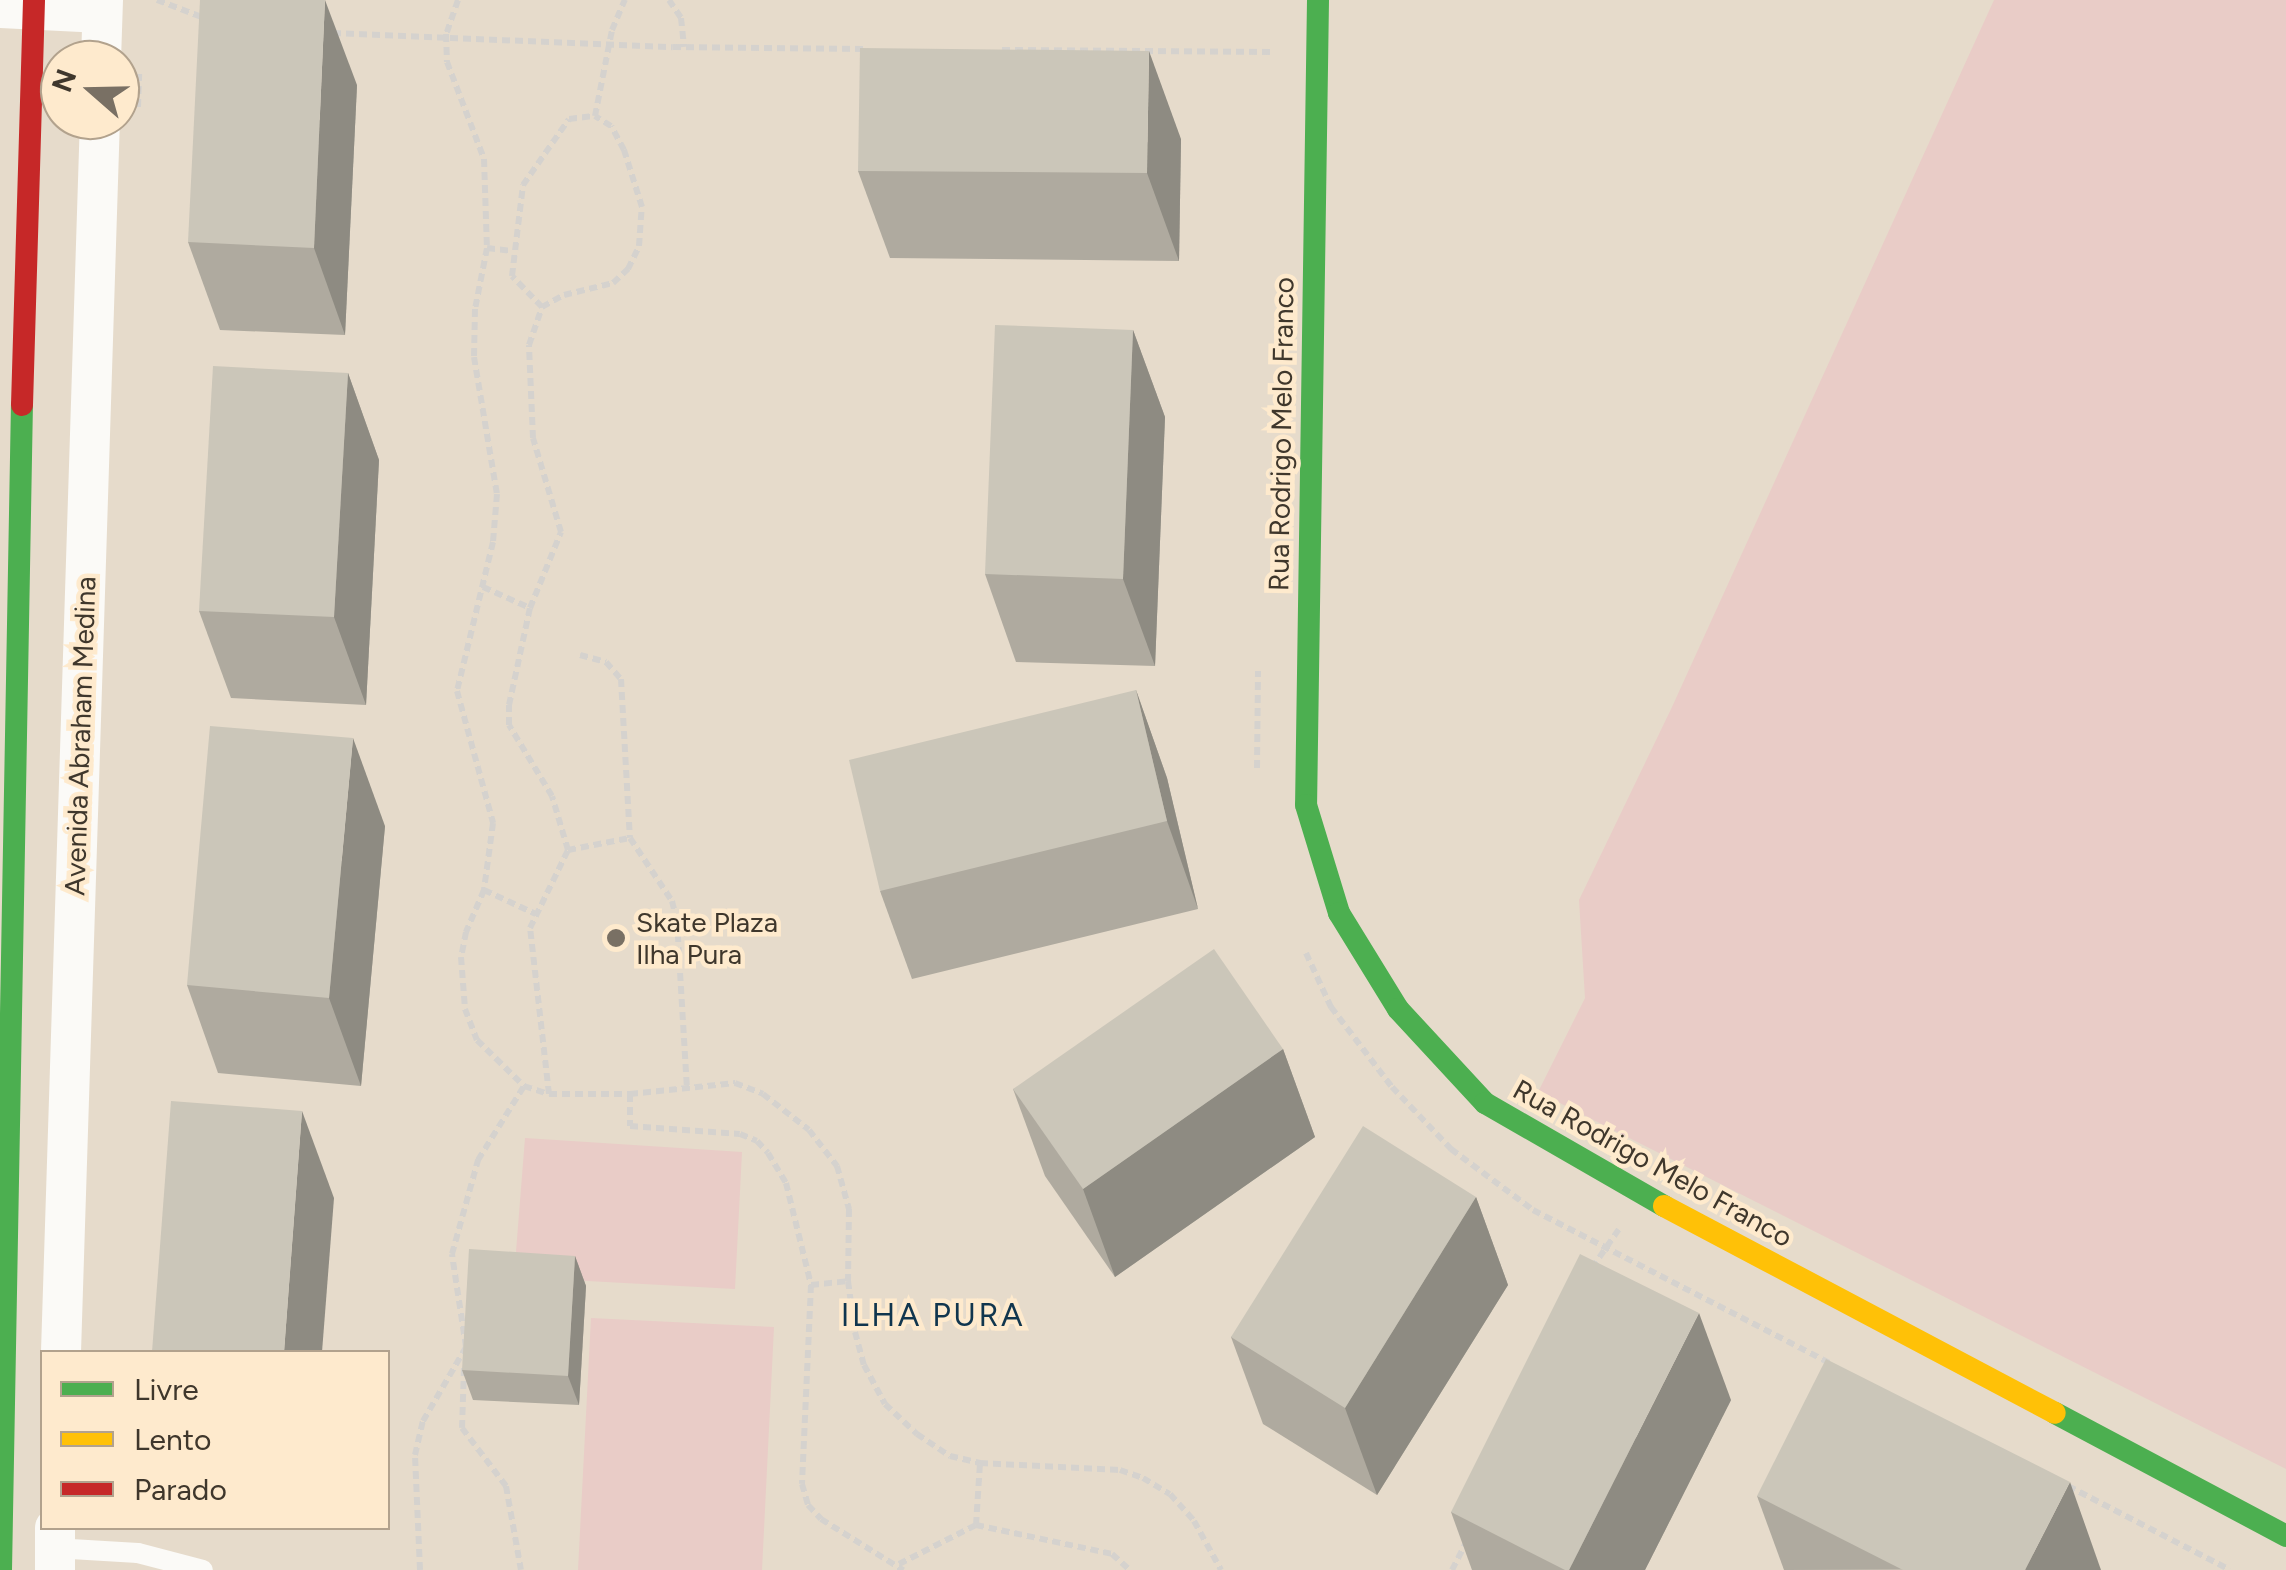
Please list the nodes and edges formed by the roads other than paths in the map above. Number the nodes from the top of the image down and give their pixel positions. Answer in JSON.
{"nodes":[{"id":1,"x":1318,"y":0,"type":"edge"},
{"id":2,"x":23,"y":6,"type":"edge"},
{"id":3,"x":103,"y":7,"type":"edge"},
{"id":4,"x":102,"y":40,"type":"edge"},
{"id":5,"x":99,"y":140,"type":"edge"},
{"id":6,"x":6,"y":1167,"type":"junction"},
{"id":7,"x":67,"y":1171,"type":"junction"},
{"id":8,"x":6,"y":1249,"type":"junction"},
{"id":9,"x":64,"y":1256,"type":"junction"},
{"id":10,"x":61,"y":1350,"type":"edge"},
{"id":11,"x":2286,"y":1536,"type":"edge"},
{"id":12,"x":55,"y":1549,"type":"edge"},
{"id":13,"x":1,"y":1570,"type":"edge"},
{"id":14,"x":204,"y":1570,"type":"edge"}],
"edges":[{"from":1,"to":11,"type":"street","name":"Rua Rodrigo Melo Franco"},
{"from":2,"to":3,"type":"street"},
{"from":2,"to":6,"type":"street"},
{"from":3,"to":4,"type":"street"},
{"from":5,"to":7,"type":"street","name":"Avenida Abraham Medina"},
{"from":6,"to":7,"type":"street"},
{"from":6,"to":8,"type":"street"},
{"from":7,"to":9,"type":"street","name":"Avenida Abraham Medina"},
{"from":8,"to":9,"type":"street"},
{"from":8,"to":13,"type":"street"},
{"from":9,"to":10,"type":"street","name":"Avenida Abraham Medina"},
{"from":12,"to":14,"type":"lane"}]}
